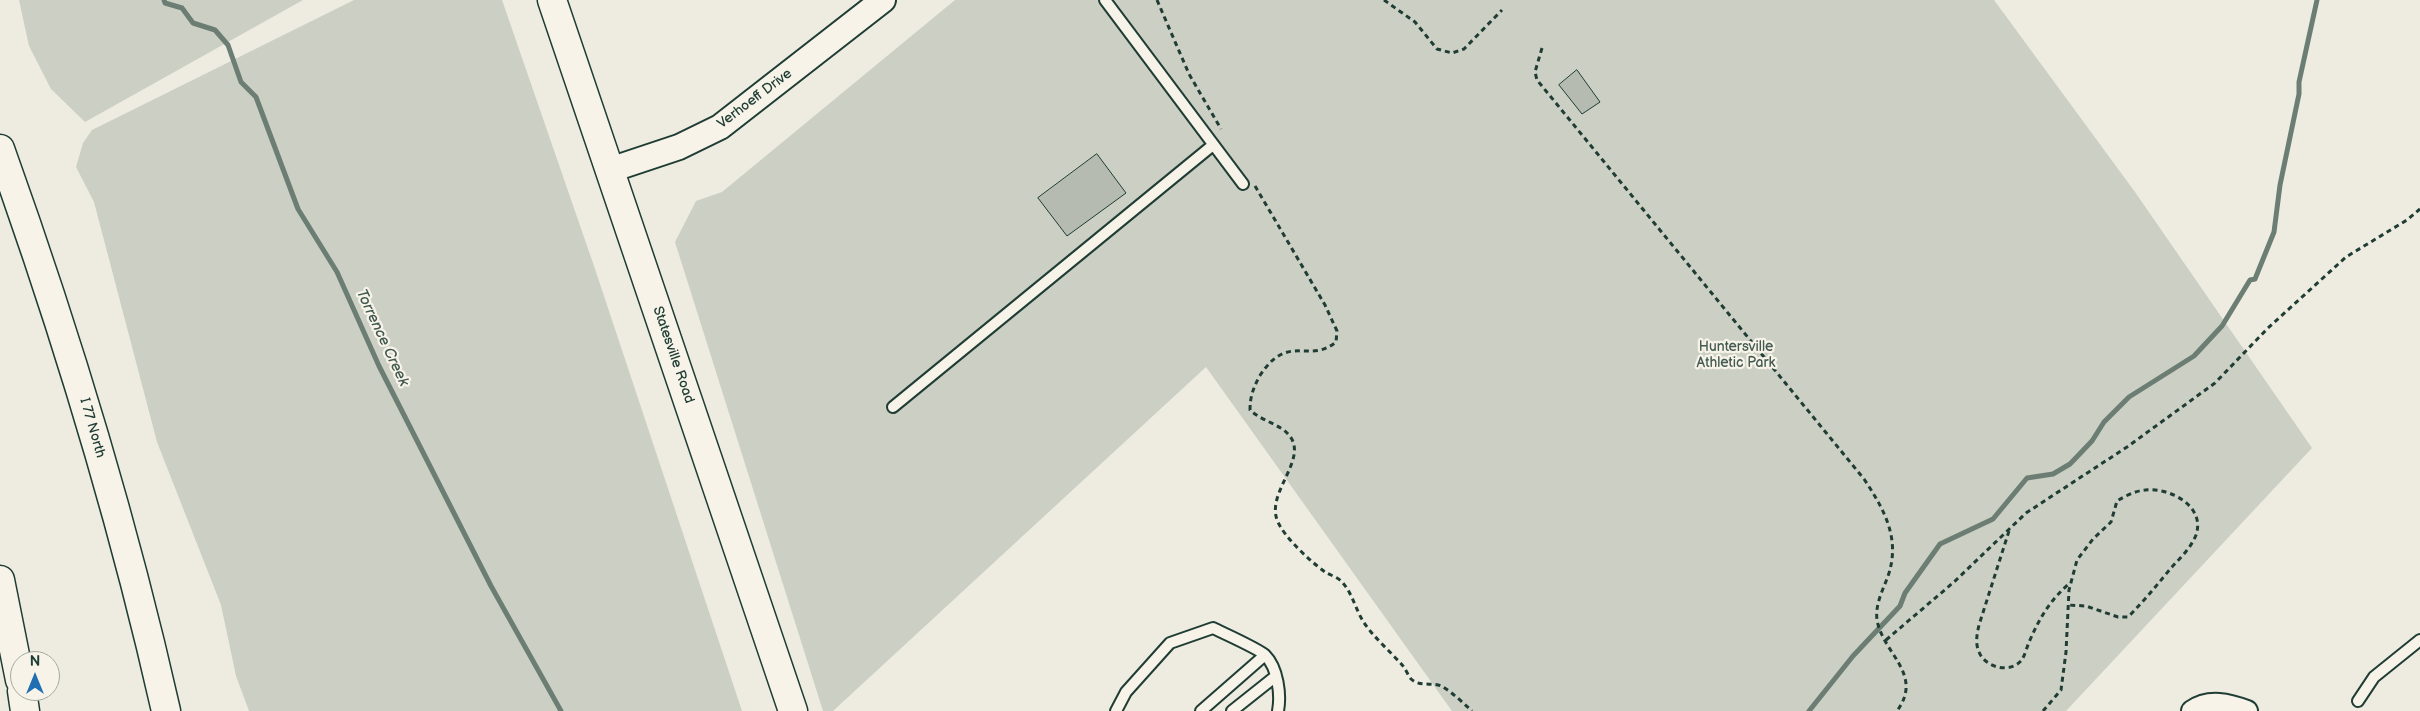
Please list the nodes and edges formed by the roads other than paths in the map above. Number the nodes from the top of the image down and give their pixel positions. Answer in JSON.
{"nodes":[{"id":1,"x":552,"y":0,"type":"edge"},
{"id":2,"x":883,"y":0,"type":"edge"},
{"id":3,"x":1106,"y":0,"type":"edge"},
{"id":4,"x":1213,"y":145,"type":"junction"},
{"id":5,"x":0,"y":149,"type":"edge"},
{"id":6,"x":610,"y":170,"type":"junction"},
{"id":7,"x":1243,"y":184,"type":"dead end"},
{"id":8,"x":893,"y":407,"type":"dead end"},
{"id":9,"x":0,"y":580,"type":"edge"},
{"id":10,"x":2420,"y":640,"type":"edge"},
{"id":11,"x":14,"y":651,"type":"edge"},
{"id":12,"x":1265,"y":655,"type":"junction"},
{"id":13,"x":1276,"y":676,"type":"junction"},
{"id":14,"x":2358,"y":701,"type":"dead end"},
{"id":15,"x":166,"y":711,"type":"edge"},
{"id":16,"x":793,"y":711,"type":"edge"},
{"id":17,"x":1116,"y":711,"type":"edge"},
{"id":18,"x":1201,"y":711,"type":"edge"},
{"id":19,"x":1232,"y":711,"type":"edge"},
{"id":20,"x":1278,"y":711,"type":"edge"},
{"id":21,"x":2192,"y":711,"type":"edge"},
{"id":22,"x":2247,"y":711,"type":"edge"}],
"edges":[{"from":1,"to":6,"type":"main road","name":"Statesville Road"},
{"from":2,"to":6,"type":"street","name":"Verhoeff Drive"},
{"from":3,"to":4,"type":"lane"},
{"from":4,"to":7,"type":"lane"},
{"from":4,"to":8,"type":"lane"},
{"from":5,"to":15,"type":"main road","name":"I 77 North"},
{"from":6,"to":16,"type":"main road","name":"Statesville Road"},
{"from":9,"to":11,"type":"main road"},
{"from":10,"to":14,"type":"lane"},
{"from":12,"to":13,"type":"lane"},
{"from":12,"to":17,"type":"lane"},
{"from":12,"to":18,"type":"lane"},
{"from":13,"to":19,"type":"lane"},
{"from":13,"to":20,"type":"lane"},
{"from":21,"to":22,"type":"street"}]}
